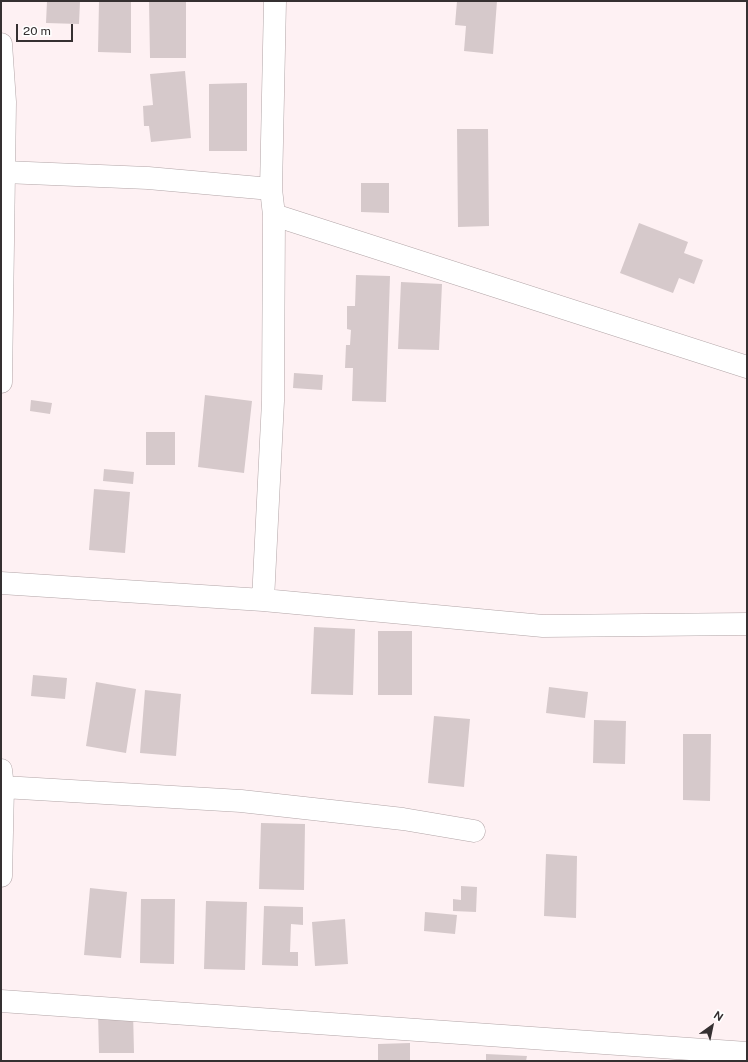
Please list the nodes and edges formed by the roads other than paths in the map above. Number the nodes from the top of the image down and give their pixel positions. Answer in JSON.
{"nodes":[{"id":1,"x":275,"y":1,"type":"edge"},
{"id":2,"x":1,"y":44,"type":"edge"},
{"id":3,"x":3,"y":102,"type":"edge"},
{"id":4,"x":4,"y":172,"type":"junction"},
{"id":5,"x":270,"y":189,"type":"junction"},
{"id":6,"x":274,"y":215,"type":"junction"},
{"id":7,"x":747,"y":367,"type":"edge"},
{"id":8,"x":1,"y":382,"type":"edge"},
{"id":9,"x":1,"y":583,"type":"edge"},
{"id":10,"x":263,"y":600,"type":"junction"},
{"id":11,"x":747,"y":624,"type":"edge"},
{"id":12,"x":2,"y":779,"type":"edge"},
{"id":13,"x":474,"y":832,"type":"dead end"},
{"id":14,"x":1,"y":876,"type":"edge"},
{"id":15,"x":1,"y":1001,"type":"edge"},
{"id":16,"x":747,"y":1053,"type":"edge"}],
"edges":[{"from":1,"to":5,"type":"street"},
{"from":2,"to":3,"type":"street"},
{"from":3,"to":4,"type":"street"},
{"from":4,"to":5,"type":"street"},
{"from":4,"to":8,"type":"street"},
{"from":5,"to":6,"type":"street"},
{"from":6,"to":7,"type":"street"},
{"from":6,"to":10,"type":"street"},
{"from":9,"to":10,"type":"street"},
{"from":10,"to":11,"type":"street"},
{"from":12,"to":13,"type":"street"},
{"from":12,"to":14,"type":"street"},
{"from":15,"to":16,"type":"street"}]}
